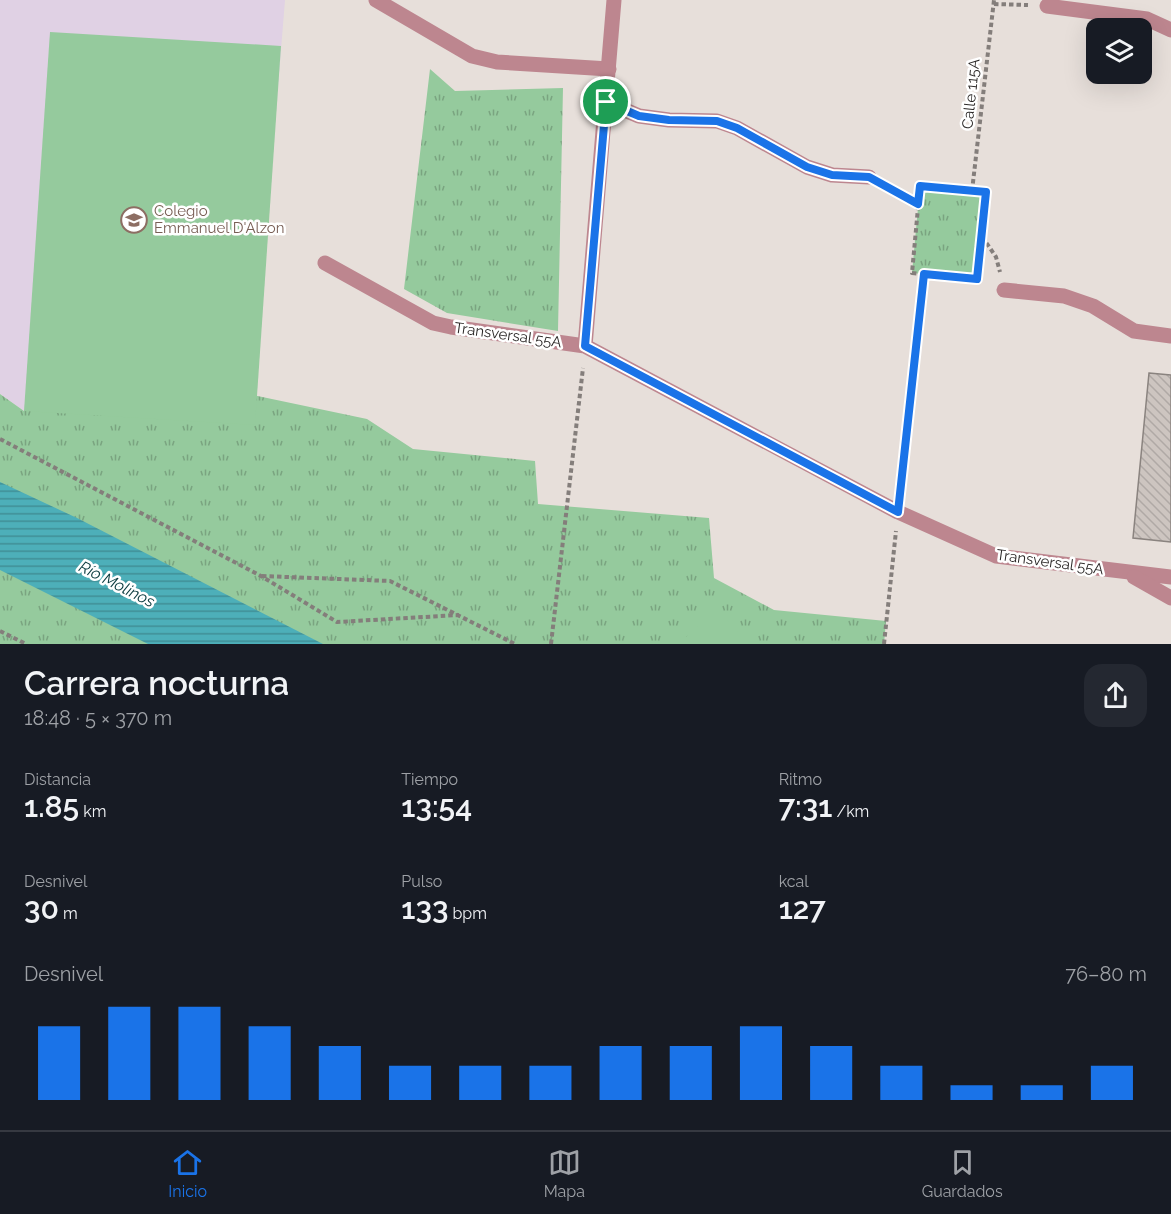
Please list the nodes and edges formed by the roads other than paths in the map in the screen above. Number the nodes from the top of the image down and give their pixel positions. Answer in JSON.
{"nodes":[{"id":1,"x":376,"y":0,"type":"edge"},
{"id":2,"x":614,"y":0,"type":"edge"},
{"id":3,"x":1047,"y":6,"type":"road end"},
{"id":4,"x":1171,"y":30,"type":"edge"},
{"id":5,"x":609,"y":69,"type":"junction"},
{"id":6,"x":606,"y":102,"type":"junction"},
{"id":7,"x":869,"y":177,"type":"road end"},
{"id":8,"x":325,"y":262,"type":"dead end"},
{"id":9,"x":1004,"y":290,"type":"road end"},
{"id":10,"x":1171,"y":336,"type":"edge"},
{"id":11,"x":585,"y":346,"type":"junction"},
{"id":12,"x":1123,"y":572,"type":"junction"},
{"id":13,"x":1171,"y":577,"type":"edge"},
{"id":14,"x":1171,"y":598,"type":"edge"}],
"edges":[{"from":1,"to":5,"type":"street"},
{"from":2,"to":5,"type":"street"},
{"from":3,"to":4,"type":"street"},
{"from":5,"to":6,"type":"street"},
{"from":6,"to":7,"type":"street"},
{"from":6,"to":11,"type":"street"},
{"from":8,"to":11,"type":"street","name":"Transversal 55A"},
{"from":9,"to":10,"type":"street"},
{"from":11,"to":12,"type":"street","name":"Transversal 55A"},
{"from":12,"to":13,"type":"street","name":"Transversal 55A"},
{"from":12,"to":14,"type":"street","name":"Transversal 55A"}]}
